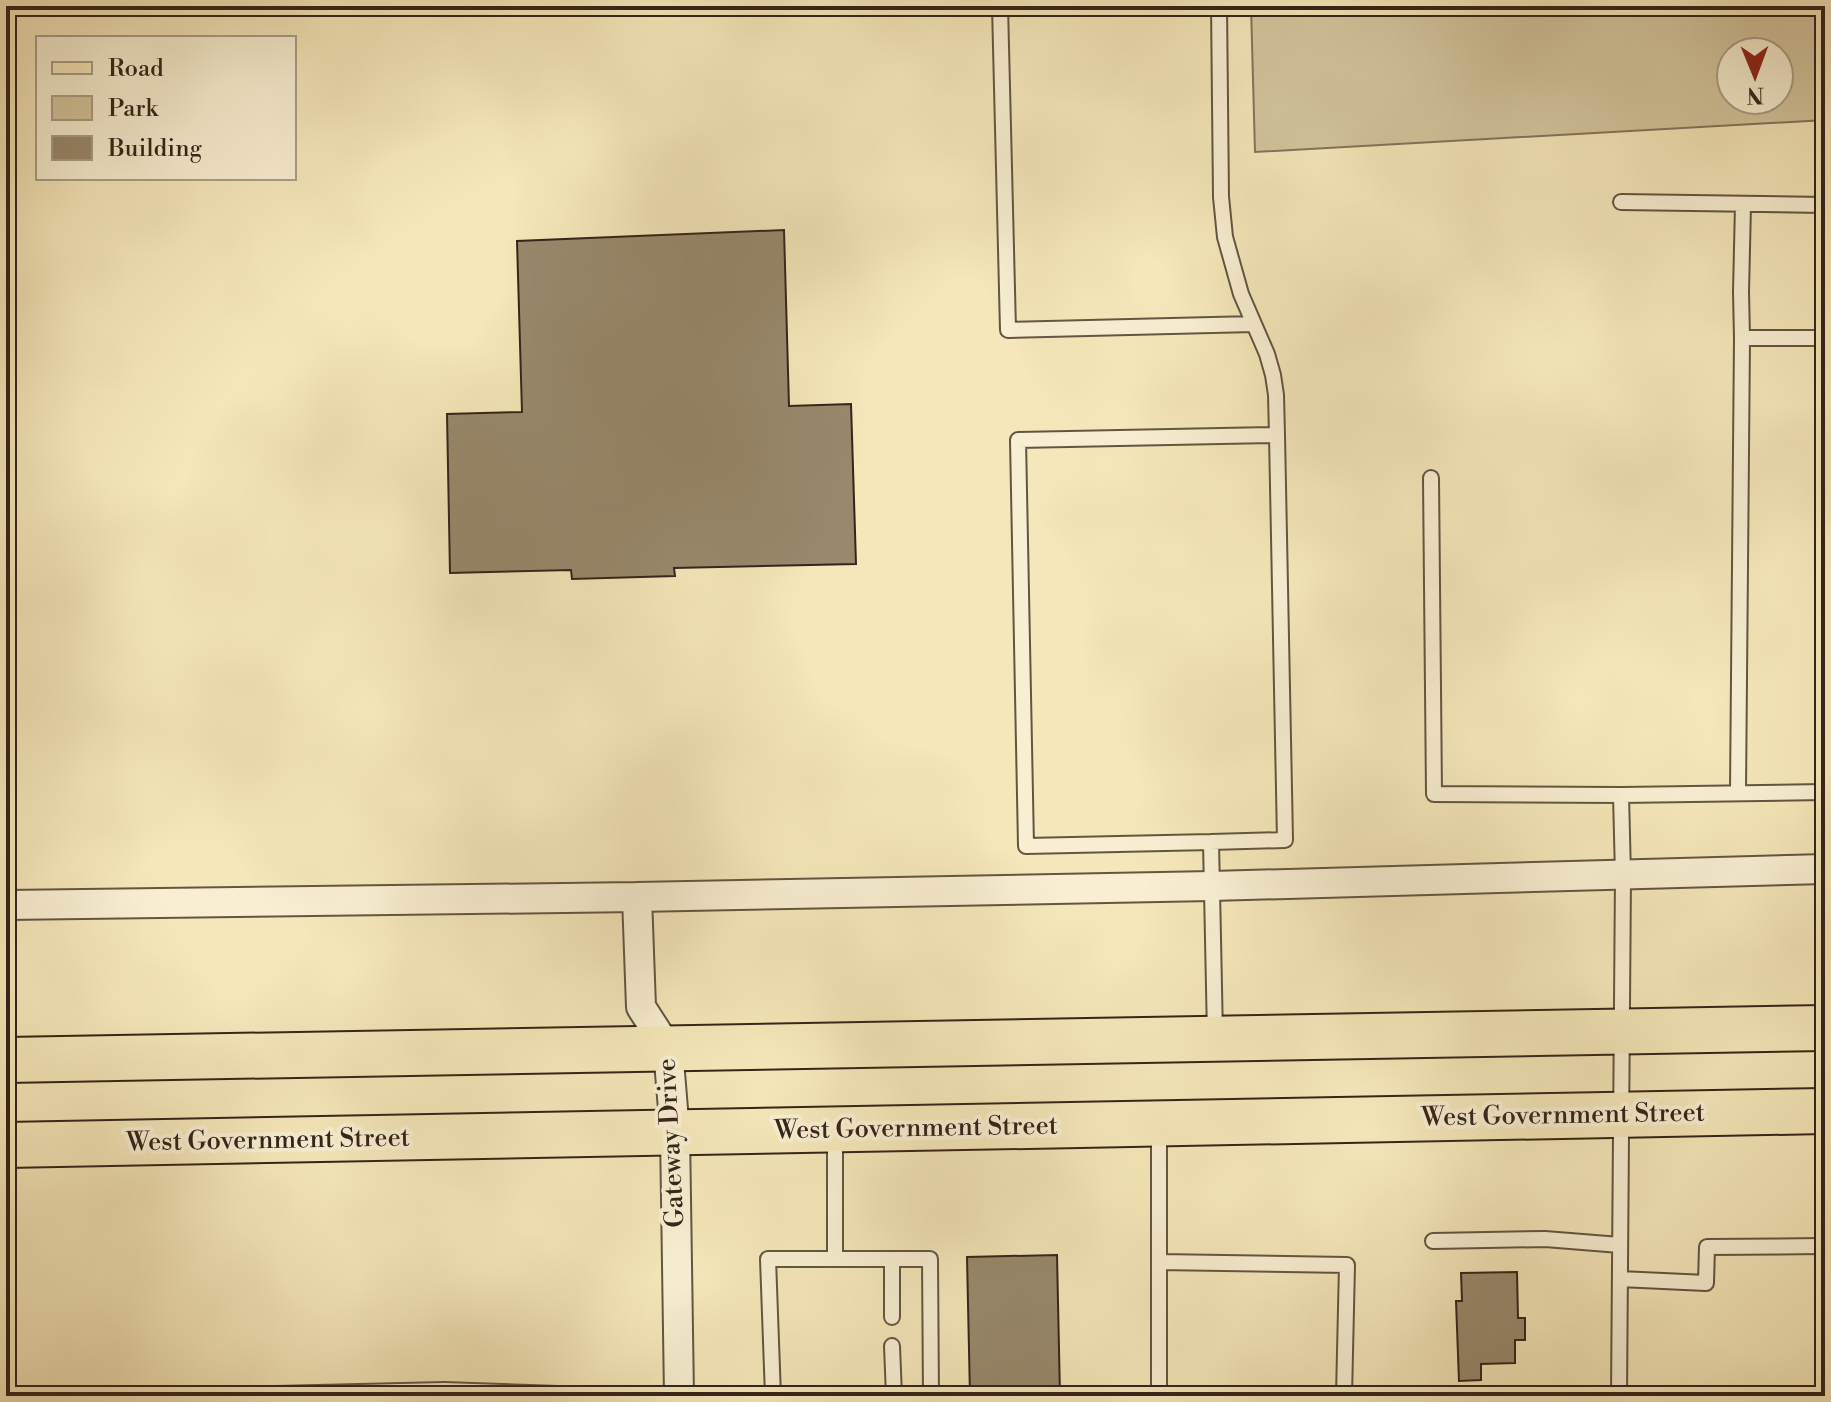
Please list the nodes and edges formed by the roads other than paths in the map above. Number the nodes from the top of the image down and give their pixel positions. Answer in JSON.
{"nodes":[{"id":1,"x":1000,"y":6,"type":"edge"},
{"id":2,"x":1219,"y":6,"type":"edge"},
{"id":3,"x":1621,"y":202,"type":"dead end"},
{"id":4,"x":1743,"y":205,"type":"junction"},
{"id":5,"x":1825,"y":205,"type":"edge"},
{"id":6,"x":1254,"y":324,"type":"junction"},
{"id":7,"x":1742,"y":338,"type":"junction"},
{"id":8,"x":1825,"y":338,"type":"edge"},
{"id":9,"x":1277,"y":435,"type":"junction"},
{"id":10,"x":1431,"y":478,"type":"dead end"},
{"id":11,"x":1738,"y":792,"type":"junction"},
{"id":12,"x":1825,"y":792,"type":"edge"},
{"id":13,"x":1621,"y":795,"type":"junction"},
{"id":14,"x":1211,"y":842,"type":"junction"},
{"id":15,"x":1825,"y":869,"type":"edge"},
{"id":16,"x":1623,"y":875,"type":"junction"},
{"id":17,"x":1212,"y":886,"type":"junction"},
{"id":18,"x":637,"y":897,"type":"junction"},
{"id":19,"x":6,"y":905,"type":"edge"},
{"id":20,"x":1825,"y":1028,"type":"edge"},
{"id":21,"x":1622,"y":1031,"type":"junction"},
{"id":22,"x":1215,"y":1039,"type":"junction"},
{"id":23,"x":668,"y":1049,"type":"junction"},
{"id":24,"x":6,"y":1060,"type":"edge"},
{"id":25,"x":1825,"y":1111,"type":"edge"},
{"id":26,"x":1621,"y":1114,"type":"junction"},
{"id":27,"x":1159,"y":1123,"type":"junction"},
{"id":28,"x":835,"y":1129,"type":"junction"},
{"id":29,"x":675,"y":1133,"type":"junction"},
{"id":30,"x":6,"y":1145,"type":"edge"},
{"id":31,"x":1433,"y":1241,"type":"dead end"},
{"id":32,"x":1620,"y":1245,"type":"junction"},
{"id":33,"x":1825,"y":1246,"type":"edge"},
{"id":34,"x":835,"y":1259,"type":"junction"},
{"id":35,"x":892,"y":1260,"type":"junction"},
{"id":36,"x":1159,"y":1262,"type":"junction"},
{"id":37,"x":1620,"y":1279,"type":"junction"},
{"id":38,"x":892,"y":1317,"type":"dead end"},
{"id":39,"x":892,"y":1346,"type":"dead end"},
{"id":40,"x":184,"y":1396,"type":"edge"},
{"id":41,"x":616,"y":1396,"type":"edge"},
{"id":42,"x":679,"y":1396,"type":"edge"},
{"id":43,"x":773,"y":1396,"type":"edge"},
{"id":44,"x":894,"y":1396,"type":"edge"},
{"id":45,"x":931,"y":1396,"type":"edge"},
{"id":46,"x":1159,"y":1396,"type":"edge"},
{"id":47,"x":1344,"y":1396,"type":"edge"},
{"id":48,"x":1619,"y":1396,"type":"edge"}],
"edges":[{"from":1,"to":6,"type":"lane"},
{"from":2,"to":6,"type":"lane"},
{"from":3,"to":4,"type":"lane"},
{"from":4,"to":5,"type":"lane"},
{"from":4,"to":7,"type":"lane"},
{"from":6,"to":9,"type":"lane"},
{"from":7,"to":8,"type":"lane"},
{"from":7,"to":11,"type":"lane"},
{"from":9,"to":14,"type":"lane"},
{"from":9,"to":14,"type":"lane"},
{"from":10,"to":13,"type":"lane"},
{"from":11,"to":12,"type":"lane"},
{"from":11,"to":13,"type":"lane"},
{"from":13,"to":16,"type":"lane"},
{"from":14,"to":17,"type":"lane"},
{"from":15,"to":16,"type":"street"},
{"from":16,"to":17,"type":"street"},
{"from":16,"to":21,"type":"lane"},
{"from":17,"to":18,"type":"street"},
{"from":17,"to":22,"type":"lane"},
{"from":18,"to":19,"type":"street"},
{"from":18,"to":23,"type":"street","name":"Gateway Drive"},
{"from":20,"to":21,"type":"main road"},
{"from":21,"to":22,"type":"main road"},
{"from":21,"to":26,"type":"lane"},
{"from":22,"to":23,"type":"main road"},
{"from":23,"to":24,"type":"main road"},
{"from":23,"to":29,"type":"street","name":"Gateway Drive"},
{"from":25,"to":26,"type":"main road","name":"West Government Street"},
{"from":26,"to":27,"type":"main road","name":"West Government Street"},
{"from":26,"to":32,"type":"lane"},
{"from":27,"to":28,"type":"main road","name":"West Government Street"},
{"from":27,"to":36,"type":"lane"},
{"from":28,"to":29,"type":"main road","name":"West Government Street"},
{"from":28,"to":34,"type":"lane"},
{"from":29,"to":30,"type":"main road","name":"West Government Street"},
{"from":29,"to":42,"type":"street","name":"Gateway Drive"},
{"from":31,"to":32,"type":"lane"},
{"from":32,"to":37,"type":"lane"},
{"from":33,"to":37,"type":"lane"},
{"from":34,"to":35,"type":"lane"},
{"from":34,"to":43,"type":"lane"},
{"from":35,"to":38,"type":"lane"},
{"from":35,"to":45,"type":"lane"},
{"from":36,"to":46,"type":"lane"},
{"from":36,"to":47,"type":"lane"},
{"from":37,"to":48,"type":"lane"},
{"from":39,"to":44,"type":"lane"},
{"from":40,"to":41,"type":"lane"}]}
